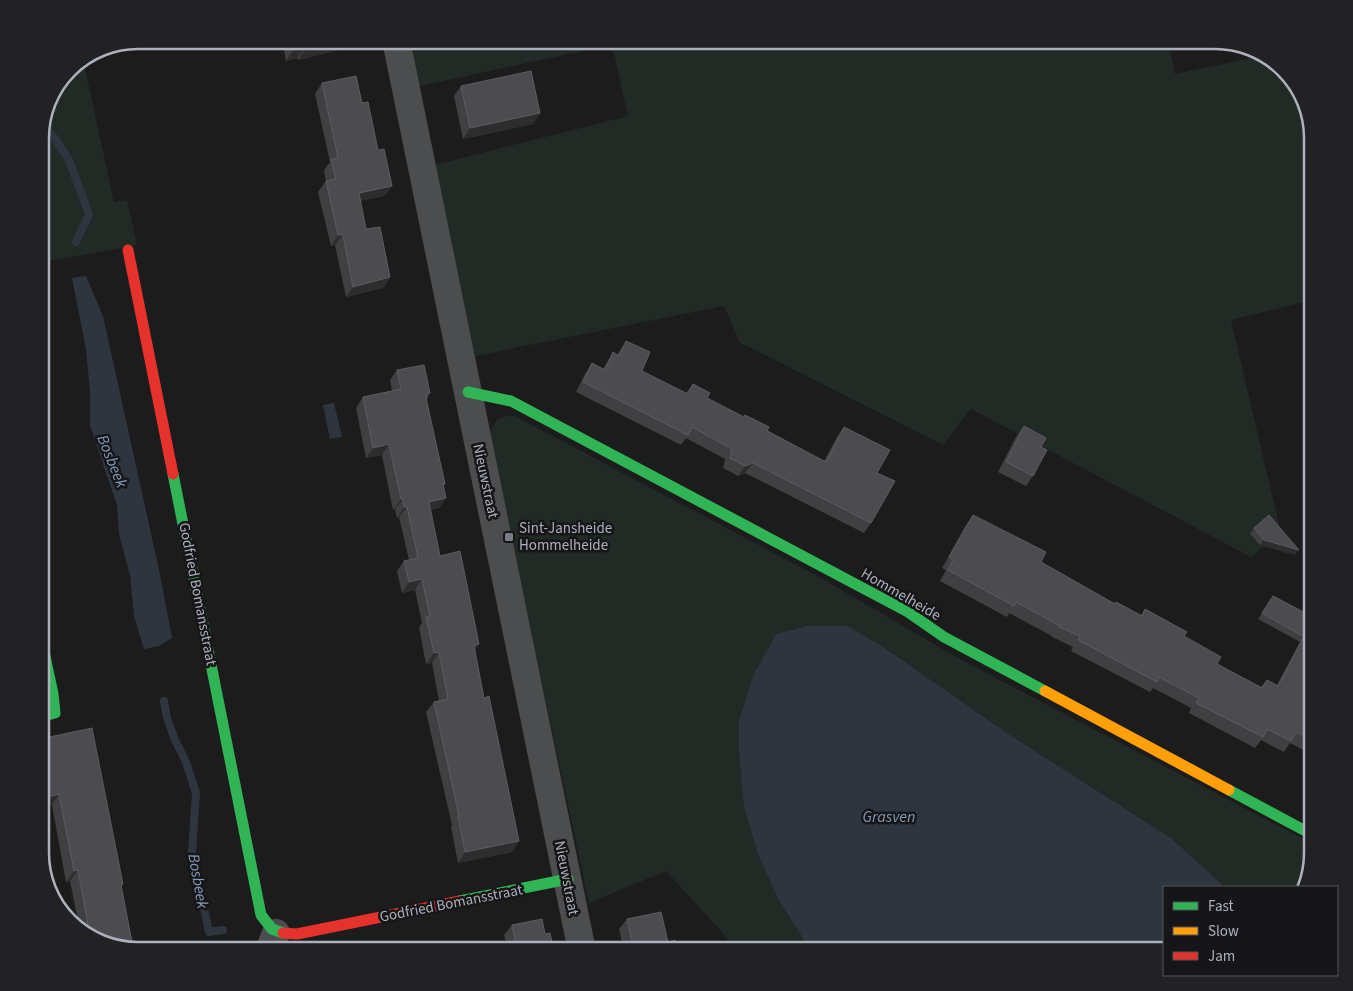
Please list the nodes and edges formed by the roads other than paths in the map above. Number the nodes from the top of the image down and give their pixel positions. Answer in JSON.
{"nodes":[{"id":1,"x":398,"y":49,"type":"edge"},
{"id":2,"x":128,"y":250,"type":"dead end"},
{"id":3,"x":468,"y":392,"type":"junction"},
{"id":4,"x":49,"y":675,"type":"edge"},
{"id":5,"x":49,"y":715,"type":"edge"},
{"id":6,"x":1304,"y":830,"type":"edge"},
{"id":7,"x":568,"y":879,"type":"junction"},
{"id":8,"x":273,"y":942,"type":"edge"},
{"id":9,"x":580,"y":942,"type":"edge"}],
"edges":[{"from":1,"to":3,"type":"street","name":"Nieuwstraat"},
{"from":2,"to":8,"type":"street","name":"Godfried Bomansstraat"},
{"from":3,"to":6,"type":"street","name":"Hommelheide"},
{"from":3,"to":7,"type":"street","name":"Nieuwstraat"},
{"from":4,"to":5,"type":"street"},
{"from":7,"to":8,"type":"street","name":"Godfried Bomansstraat"},
{"from":7,"to":9,"type":"street","name":"Nieuwstraat"}]}
